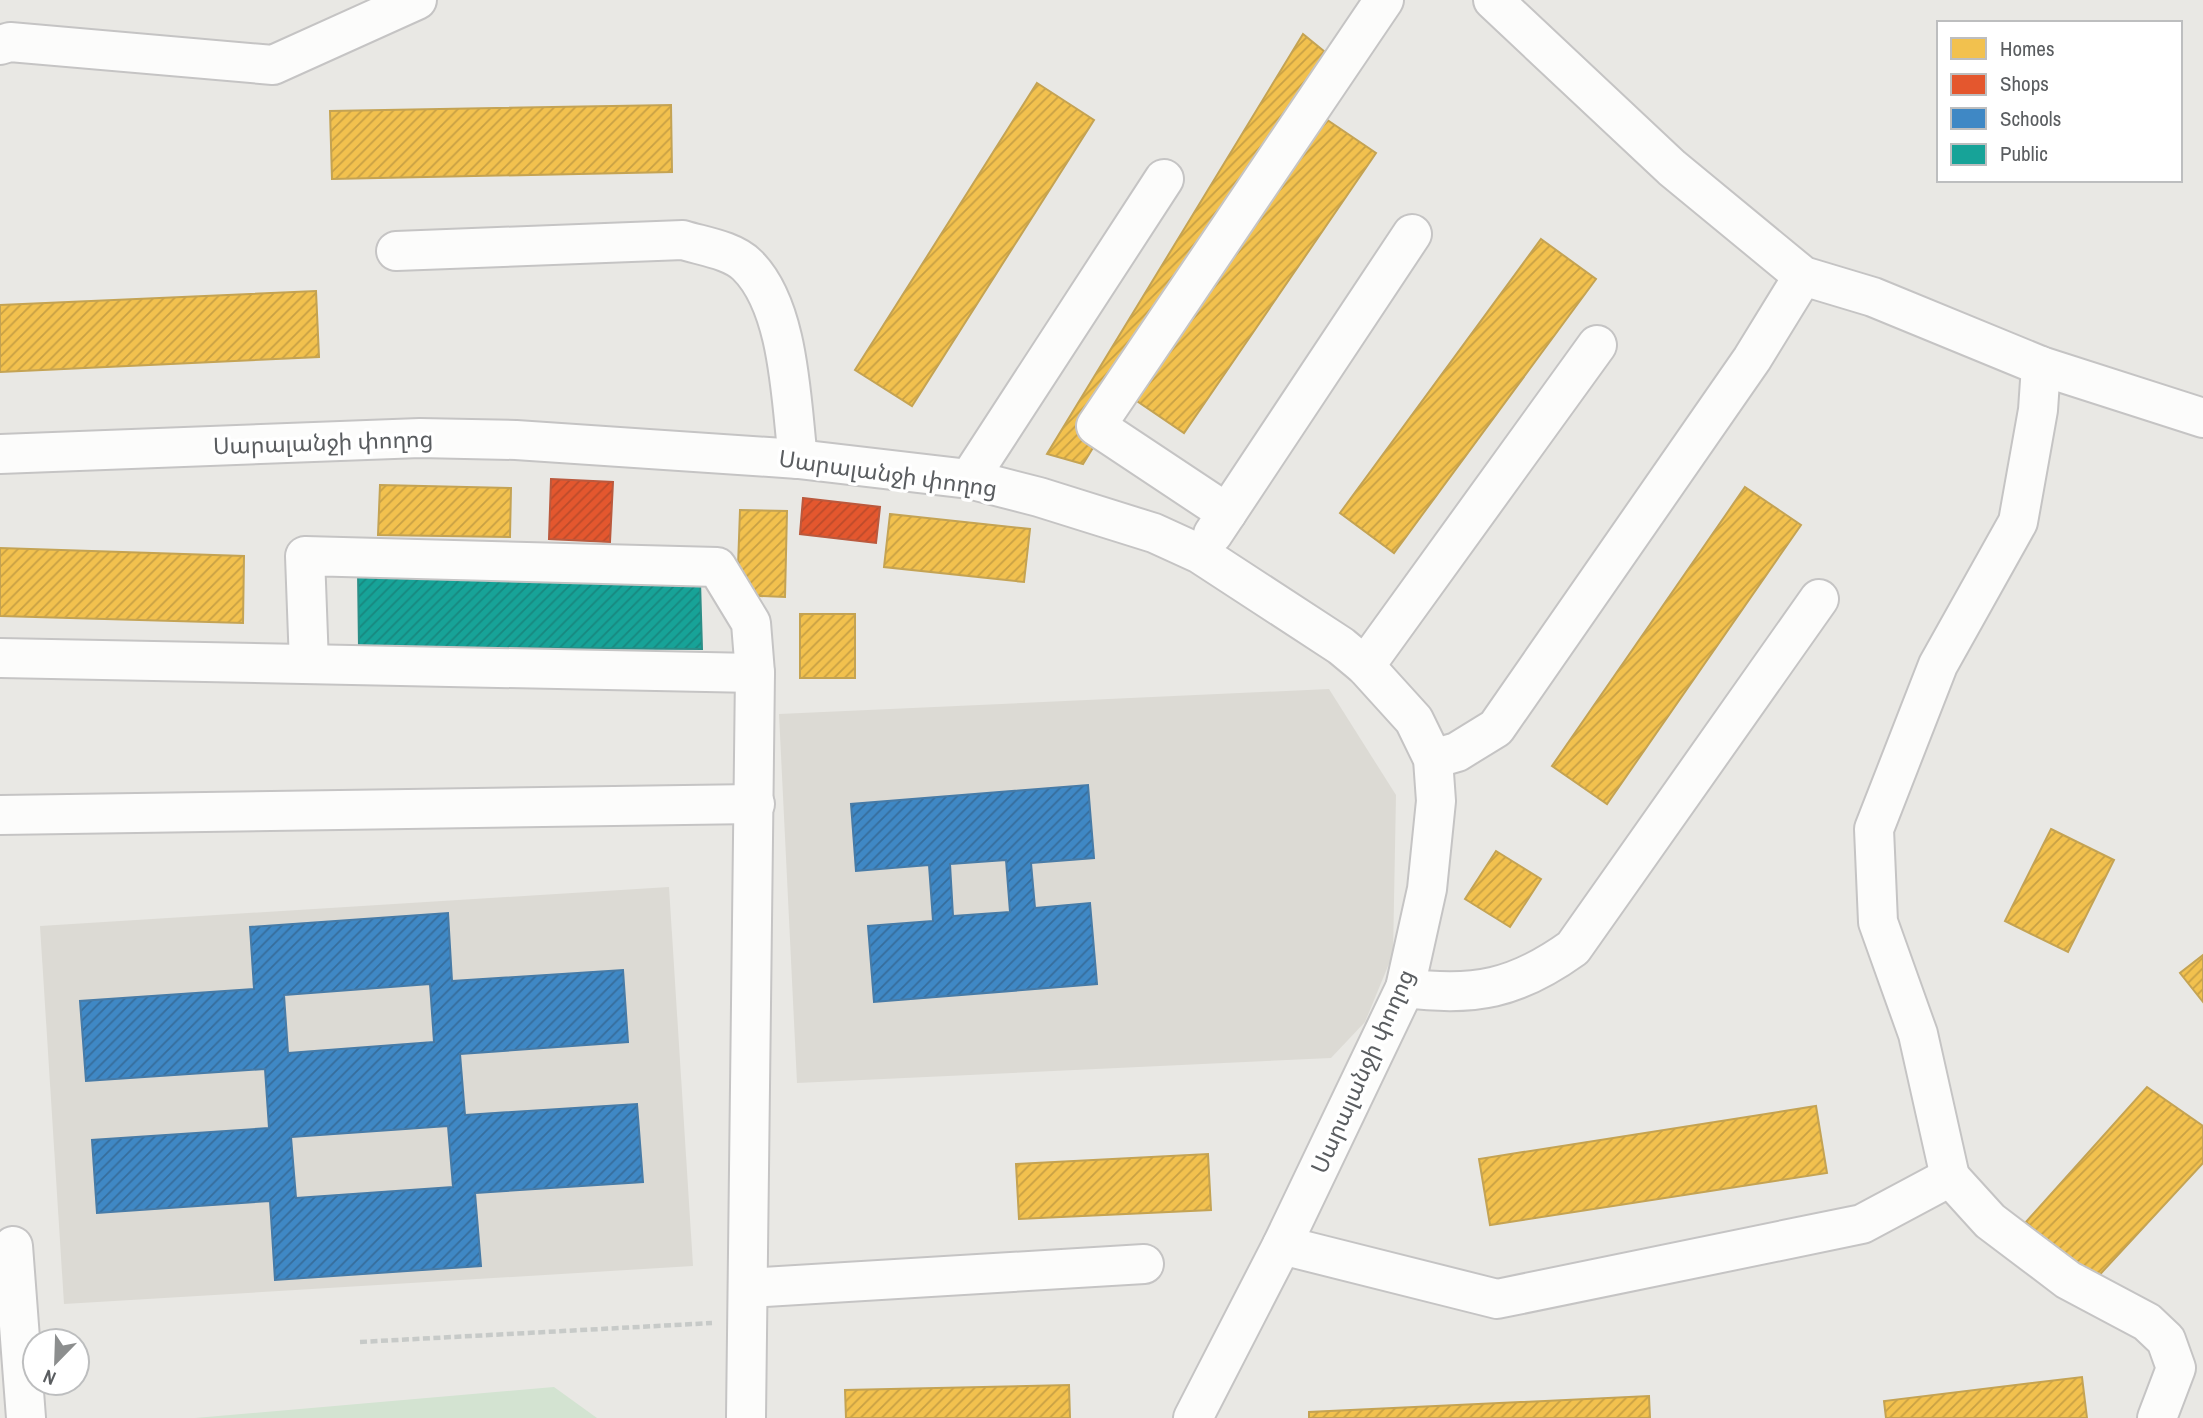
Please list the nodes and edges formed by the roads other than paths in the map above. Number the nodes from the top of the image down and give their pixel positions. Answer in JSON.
{"nodes":[{"id":1,"x":417,"y":0,"type":"edge"},
{"id":2,"x":1384,"y":0,"type":"edge"},
{"id":3,"x":1493,"y":0,"type":"edge"},
{"id":4,"x":0,"y":45,"type":"edge"},
{"id":5,"x":1164,"y":179,"type":"dead end"},
{"id":6,"x":1412,"y":234,"type":"dead end"},
{"id":7,"x":396,"y":251,"type":"dead end"},
{"id":8,"x":1803,"y":276,"type":"junction"},
{"id":9,"x":1597,"y":345,"type":"dead end"},
{"id":10,"x":2041,"y":366,"type":"junction"},
{"id":11,"x":2203,"y":418,"type":"edge"},
{"id":12,"x":0,"y":454,"type":"edge"},
{"id":13,"x":798,"y":459,"type":"junction"},
{"id":14,"x":969,"y":479,"type":"junction"},
{"id":15,"x":1227,"y":513,"type":"junction"},
{"id":16,"x":1200,"y":554,"type":"junction"},
{"id":17,"x":1819,"y":599,"type":"dead end"},
{"id":18,"x":0,"y":658,"type":"edge"},
{"id":19,"x":309,"y":664,"type":"junction"},
{"id":20,"x":1365,"y":666,"type":"junction"},
{"id":21,"x":755,"y":673,"type":"junction"},
{"id":22,"x":1433,"y":759,"type":"junction"},
{"id":23,"x":755,"y":804,"type":"junction"},
{"id":24,"x":0,"y":815,"type":"edge"},
{"id":25,"x":1405,"y":988,"type":"junction"},
{"id":26,"x":1950,"y":1177,"type":"junction"},
{"id":27,"x":1282,"y":1245,"type":"junction"},
{"id":28,"x":13,"y":1246,"type":"dead end"},
{"id":29,"x":1144,"y":1264,"type":"dead end"},
{"id":30,"x":748,"y":1304,"type":"junction"},
{"id":31,"x":2176,"y":1395,"type":"edge"},
{"id":32,"x":26,"y":1418,"type":"edge"},
{"id":33,"x":746,"y":1418,"type":"edge"},
{"id":34,"x":1193,"y":1418,"type":"edge"}],
"edges":[{"from":1,"to":4,"type":"street"},
{"from":2,"to":15,"type":"street"},
{"from":3,"to":8,"type":"street"},
{"from":5,"to":14,"type":"street"},
{"from":6,"to":15,"type":"street"},
{"from":7,"to":13,"type":"street"},
{"from":8,"to":10,"type":"street"},
{"from":8,"to":22,"type":"street"},
{"from":9,"to":20,"type":"street"},
{"from":10,"to":11,"type":"street"},
{"from":10,"to":26,"type":"street"},
{"from":12,"to":13,"type":"street","name":"Սարալանջի փողոց"},
{"from":13,"to":14,"type":"street","name":"Սարալանջի փողոց"},
{"from":14,"to":16,"type":"street","name":"Սարալանջի փողոց"},
{"from":15,"to":16,"type":"street"},
{"from":16,"to":20,"type":"street","name":"Սարալանջի փողոց"},
{"from":17,"to":25,"type":"street"},
{"from":18,"to":19,"type":"street"},
{"from":19,"to":21,"type":"street"},
{"from":19,"to":21,"type":"street"},
{"from":20,"to":22,"type":"street","name":"Սարալանջի փողոց"},
{"from":21,"to":23,"type":"street"},
{"from":22,"to":25,"type":"street","name":"Սարալանջի փողոց"},
{"from":23,"to":24,"type":"street"},
{"from":23,"to":30,"type":"street"},
{"from":25,"to":27,"type":"street","name":"Սարալանջի փողոց"},
{"from":26,"to":27,"type":"street"},
{"from":26,"to":31,"type":"street"},
{"from":27,"to":34,"type":"street","name":"Սարալանջի փողոց"},
{"from":28,"to":32,"type":"street"},
{"from":29,"to":30,"type":"street"},
{"from":30,"to":33,"type":"street"}]}
